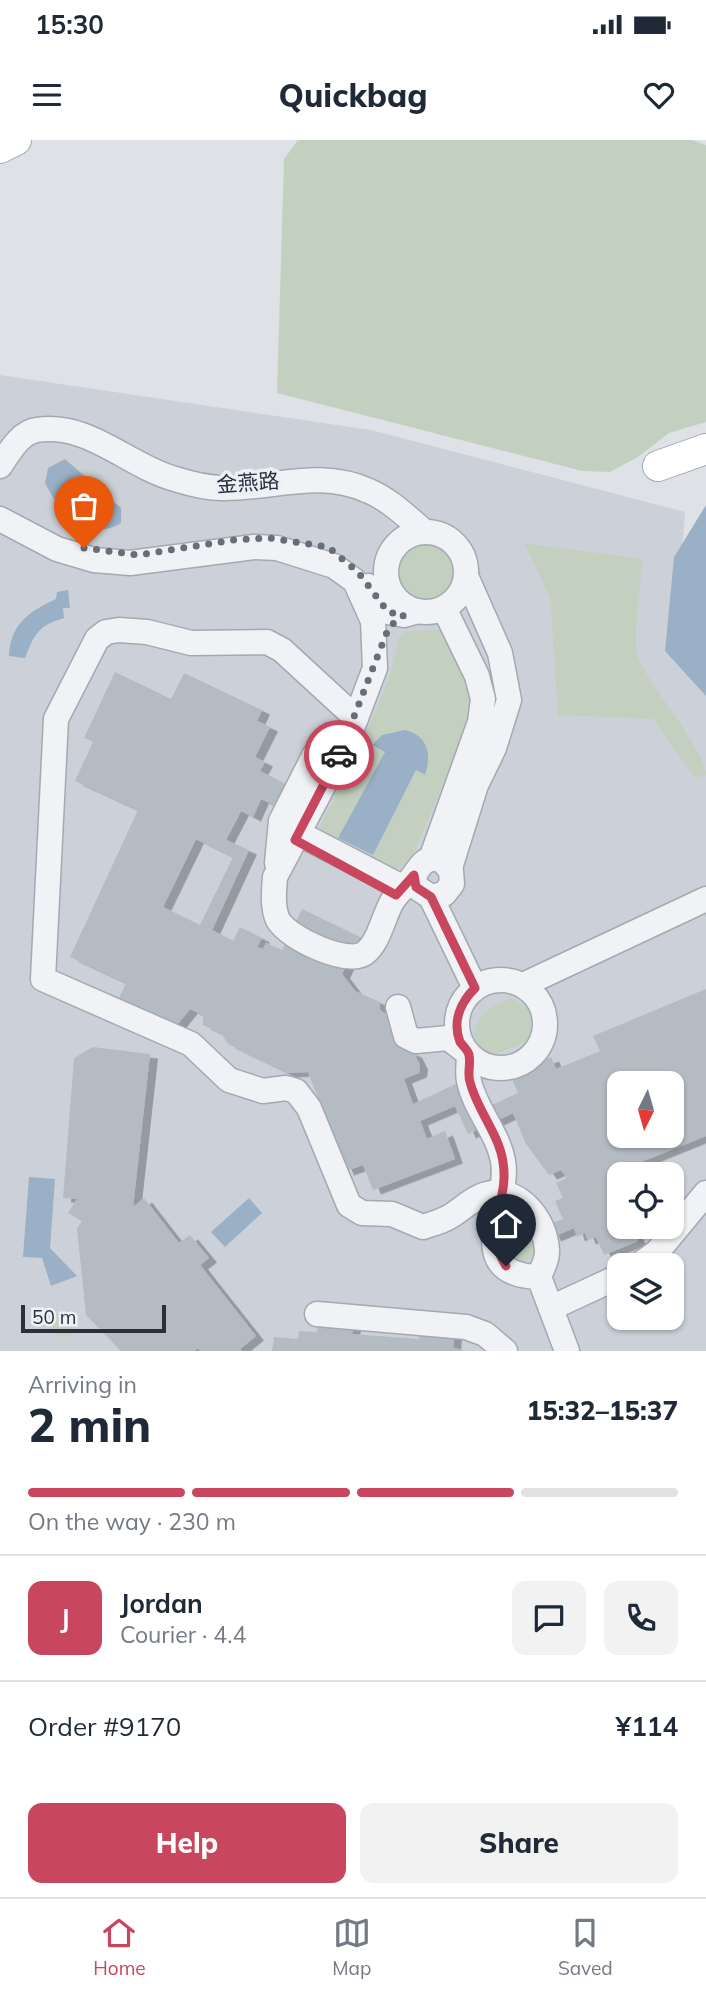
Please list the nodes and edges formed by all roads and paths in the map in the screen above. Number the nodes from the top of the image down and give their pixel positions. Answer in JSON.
{"nodes":[{"id":1,"x":16,"y":140,"type":"edge"},
{"id":2,"x":0,"y":148,"type":"edge"},
{"id":3,"x":706,"y":449,"type":"edge"},
{"id":4,"x":0,"y":466,"type":"edge"},
{"id":5,"x":658,"y":466,"type":"dead end"},
{"id":6,"x":0,"y":475,"type":"edge"},
{"id":7,"x":0,"y":517,"type":"edge"},
{"id":8,"x":417,"y":534,"type":"junction"},
{"id":9,"x":466,"y":576,"type":"junction"},
{"id":10,"x":444,"y":608,"type":"junction"},
{"id":11,"x":411,"y":613,"type":"junction"},
{"id":12,"x":375,"y":668,"type":"junction"},
{"id":13,"x":352,"y":729,"type":"junction"},
{"id":14,"x":297,"y":836,"type":"junction"},
{"id":15,"x":275,"y":877,"type":"junction"},
{"id":16,"x":420,"y":886,"type":"junction"},
{"id":17,"x":706,"y":899,"type":"edge"},
{"id":18,"x":479,"y":985,"type":"junction"},
{"id":19,"x":523,"y":985,"type":"junction"},
{"id":20,"x":398,"y":1007,"type":"dead end"},
{"id":21,"x":469,"y":1054,"type":"junction"},
{"id":22,"x":502,"y":1194,"type":"junction"},
{"id":23,"x":706,"y":1194,"type":"edge"},
{"id":24,"x":656,"y":1253,"type":"edge"},
{"id":25,"x":539,"y":1277,"type":"junction"},
{"id":26,"x":607,"y":1282,"type":"edge"},
{"id":27,"x":551,"y":1308,"type":"junction"},
{"id":28,"x":317,"y":1314,"type":"dead end"},
{"id":29,"x":505,"y":1351,"type":"edge"},
{"id":30,"x":567,"y":1351,"type":"edge"}],
"edges":[{"from":1,"to":2,"type":"main road"},
{"from":3,"to":5,"type":"main road"},
{"from":4,"to":8,"type":"street","name":"金燕路"},
{"from":6,"to":8,"type":"street","name":"金燕路"},
{"from":7,"to":11,"type":"street","name":"金燕路"},
{"from":7,"to":12,"type":"street","name":"金燕路"},
{"from":8,"to":9,"type":"street","name":"金燕路"},
{"from":8,"to":11,"type":"street"},
{"from":9,"to":10,"type":"street"},
{"from":9,"to":16,"type":"street","name":"金燕路"},
{"from":10,"to":11,"type":"street"},
{"from":10,"to":16,"type":"street","name":"金燕路"},
{"from":11,"to":12,"type":"street","name":"金燕路"},
{"from":12,"to":13,"type":"street","name":"金燕路"},
{"from":13,"to":14,"type":"street","name":"金燕路"},
{"from":13,"to":15,"type":"street"},
{"from":13,"to":22,"type":"street"},
{"from":14,"to":15,"type":"street","name":"金燕路"},
{"from":14,"to":16,"type":"street"},
{"from":14,"to":16,"type":"street","name":"金燕路"},
{"from":15,"to":16,"type":"street","name":"金燕路"},
{"from":16,"to":18,"type":"street"},
{"from":17,"to":19,"type":"street"},
{"from":18,"to":19,"type":"street"},
{"from":18,"to":21,"type":"street"},
{"from":19,"to":21,"type":"street"},
{"from":20,"to":21,"type":"street"},
{"from":21,"to":22,"type":"street"},
{"from":22,"to":25,"type":"street"},
{"from":22,"to":25,"type":"street"},
{"from":23,"to":24,"type":"street"},
{"from":25,"to":27,"type":"street"},
{"from":26,"to":27,"type":"street"},
{"from":27,"to":30,"type":"street"},
{"from":28,"to":29,"type":"street"}]}
